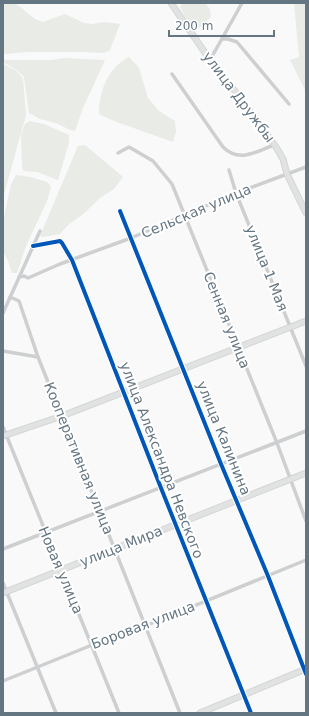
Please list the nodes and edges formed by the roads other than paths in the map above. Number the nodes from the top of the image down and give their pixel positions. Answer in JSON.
{"nodes":[{"id":1,"x":171,"y":3,"type":"edge"},
{"id":2,"x":242,"y":3,"type":"edge"},
{"id":3,"x":222,"y":39,"type":"junction"},
{"id":4,"x":210,"y":60,"type":"junction"},
{"id":5,"x":172,"y":74,"type":"dead end"},
{"id":6,"x":289,"y":104,"type":"dead end"},
{"id":7,"x":274,"y":145,"type":"junction"},
{"id":8,"x":118,"y":153,"type":"dead end"},
{"id":9,"x":306,"y":167,"type":"edge"},
{"id":10,"x":229,"y":170,"type":"dead end"},
{"id":11,"x":287,"y":174,"type":"junction"},
{"id":12,"x":236,"y":192,"type":"junction"},
{"id":13,"x":120,"y":211,"type":"dead end"},
{"id":14,"x":306,"y":213,"type":"edge"},
{"id":15,"x":184,"y":215,"type":"junction"},
{"id":16,"x":40,"y":231,"type":"dead end"},
{"id":17,"x":131,"y":238,"type":"junction"},
{"id":18,"x":33,"y":246,"type":"junction"},
{"id":19,"x":72,"y":260,"type":"junction"},
{"id":20,"x":19,"y":277,"type":"junction"},
{"id":21,"x":10,"y":296,"type":"junction"},
{"id":22,"x":3,"y":313,"type":"edge"},
{"id":23,"x":306,"y":321,"type":"edge"},
{"id":24,"x":290,"y":327,"type":"junction"},
{"id":25,"x":237,"y":347,"type":"junction"},
{"id":26,"x":3,"y":351,"type":"edge"},
{"id":27,"x":38,"y":357,"type":"junction"},
{"id":28,"x":306,"y":366,"type":"edge"},
{"id":29,"x":184,"y":369,"type":"junction"},
{"id":30,"x":123,"y":392,"type":"junction"},
{"id":31,"x":62,"y":416,"type":"junction"},
{"id":32,"x":3,"y":427,"type":"edge"},
{"id":33,"x":306,"y":431,"type":"edge"},
{"id":34,"x":4,"y":436,"type":"edge"},
{"id":35,"x":277,"y":442,"type":"junction"},
{"id":36,"x":221,"y":464,"type":"junction"},
{"id":37,"x":306,"y":473,"type":"edge"},
{"id":38,"x":291,"y":479,"type":"junction"},
{"id":39,"x":161,"y":488,"type":"junction"},
{"id":40,"x":237,"y":500,"type":"junction"},
{"id":41,"x":100,"y":511,"type":"junction"},
{"id":42,"x":306,"y":520,"type":"edge"},
{"id":43,"x":175,"y":524,"type":"junction"},
{"id":44,"x":45,"y":532,"type":"junction"},
{"id":45,"x":3,"y":549,"type":"edge"},
{"id":46,"x":116,"y":549,"type":"junction"},
{"id":47,"x":306,"y":560,"type":"edge"},
{"id":48,"x":61,"y":570,"type":"junction"},
{"id":49,"x":268,"y":576,"type":"junction"},
{"id":50,"x":3,"y":583,"type":"edge"},
{"id":51,"x":5,"y":592,"type":"edge"},
{"id":52,"x":206,"y":601,"type":"junction"},
{"id":53,"x":145,"y":626,"type":"junction"},
{"id":54,"x":92,"y":645,"type":"junction"},
{"id":55,"x":38,"y":667,"type":"junction"},
{"id":56,"x":305,"y":671,"type":"edge"},
{"id":57,"x":3,"y":681,"type":"edge"},
{"id":58,"x":244,"y":695,"type":"junction"},
{"id":59,"x":56,"y":713,"type":"edge"},
{"id":60,"x":118,"y":713,"type":"edge"},
{"id":61,"x":180,"y":713,"type":"edge"},
{"id":62,"x":200,"y":713,"type":"edge"},
{"id":63,"x":250,"y":713,"type":"edge"}],
"edges":[{"from":1,"to":4,"type":"main road","name":"улица Дружбы"},
{"from":2,"to":3,"type":"street"},
{"from":3,"to":4,"type":"street"},
{"from":3,"to":6,"type":"street"},
{"from":4,"to":7,"type":"main road","name":"улица Дружбы"},
{"from":5,"to":7,"type":"street"},
{"from":7,"to":11,"type":"main road","name":"улица Дружбы"},
{"from":8,"to":15,"type":"street","name":"Сенная улица"},
{"from":9,"to":11,"type":"street","name":"Сельская улица"},
{"from":10,"to":12,"type":"street","name":"улица 1 Мая"},
{"from":11,"to":12,"type":"street","name":"Сельская улица"},
{"from":11,"to":14,"type":"main road","name":"улица Дружбы"},
{"from":12,"to":15,"type":"street","name":"Сельская улица"},
{"from":12,"to":24,"type":"street","name":"улица 1 Мая"},
{"from":13,"to":17,"type":"street","name":"улица Калинина"},
{"from":15,"to":17,"type":"street","name":"Сельская улица"},
{"from":15,"to":25,"type":"street","name":"Сенная улица"},
{"from":16,"to":18,"type":"street"},
{"from":17,"to":19,"type":"street","name":"Сельская улица"},
{"from":17,"to":29,"type":"street","name":"улица Калинина"},
{"from":18,"to":19,"type":"street","name":"улица Александра Невского"},
{"from":18,"to":20,"type":"street"},
{"from":19,"to":20,"type":"street","name":"Сельская улица"},
{"from":19,"to":30,"type":"street","name":"улица Александра Невского"},
{"from":20,"to":21,"type":"street"},
{"from":21,"to":22,"type":"street"},
{"from":21,"to":27,"type":"street","name":"Кооперативная улица"},
{"from":23,"to":24,"type":"main road"},
{"from":24,"to":25,"type":"main road"},
{"from":24,"to":28,"type":"street","name":"улица 1 Мая"},
{"from":25,"to":29,"type":"main road"},
{"from":25,"to":35,"type":"street","name":"Сенная улица"},
{"from":26,"to":27,"type":"street"},
{"from":27,"to":31,"type":"street","name":"Кооперативная улица"},
{"from":29,"to":30,"type":"main road"},
{"from":29,"to":36,"type":"street","name":"улица Калинина"},
{"from":30,"to":31,"type":"main road"},
{"from":30,"to":39,"type":"street","name":"улица Александра Невского"},
{"from":31,"to":34,"type":"main road"},
{"from":31,"to":41,"type":"street","name":"Кооперативная улица"},
{"from":32,"to":34,"type":"street","name":"Новая улица"},
{"from":33,"to":35,"type":"street"},
{"from":34,"to":44,"type":"street","name":"Новая улица"},
{"from":35,"to":36,"type":"street"},
{"from":35,"to":38,"type":"street","name":"Сенная улица"},
{"from":36,"to":39,"type":"street"},
{"from":36,"to":40,"type":"street","name":"улица Калинина"},
{"from":37,"to":38,"type":"main road","name":"улица Мира"},
{"from":38,"to":40,"type":"main road","name":"улица Мира"},
{"from":38,"to":42,"type":"street","name":"Сенная улица"},
{"from":39,"to":41,"type":"street"},
{"from":39,"to":43,"type":"street","name":"улица Александра Невского"},
{"from":40,"to":43,"type":"main road","name":"улица Мира"},
{"from":40,"to":49,"type":"street","name":"улица Калинина"},
{"from":41,"to":44,"type":"street"},
{"from":41,"to":46,"type":"street","name":"Кооперативная улица"},
{"from":43,"to":46,"type":"main road","name":"улица Мира"},
{"from":43,"to":52,"type":"street","name":"улица Александра Невского"},
{"from":44,"to":45,"type":"street"},
{"from":44,"to":48,"type":"street","name":"Новая улица"},
{"from":46,"to":48,"type":"main road","name":"улица Мира"},
{"from":46,"to":53,"type":"street","name":"Кооперативная улица"},
{"from":47,"to":49,"type":"street","name":"Боровая улица"},
{"from":48,"to":51,"type":"main road","name":"улица Мира"},
{"from":48,"to":54,"type":"street","name":"Новая улица"},
{"from":49,"to":52,"type":"street","name":"Боровая улица"},
{"from":49,"to":56,"type":"street","name":"улица Калинина"},
{"from":50,"to":51,"type":"street"},
{"from":51,"to":55,"type":"street"},
{"from":52,"to":53,"type":"street","name":"Боровая улица"},
{"from":52,"to":58,"type":"street","name":"улица Александра Невского"},
{"from":53,"to":54,"type":"street","name":"Боровая улица"},
{"from":53,"to":61,"type":"street","name":"Кооперативная улица"},
{"from":54,"to":55,"type":"street","name":"Боровая улица"},
{"from":54,"to":60,"type":"street","name":"Новая улица"},
{"from":55,"to":57,"type":"street","name":"Боровая улица"},
{"from":55,"to":59,"type":"street"},
{"from":56,"to":58,"type":"main road"},
{"from":58,"to":62,"type":"main road"},
{"from":58,"to":63,"type":"street","name":"улица Александра Невского"}]}
